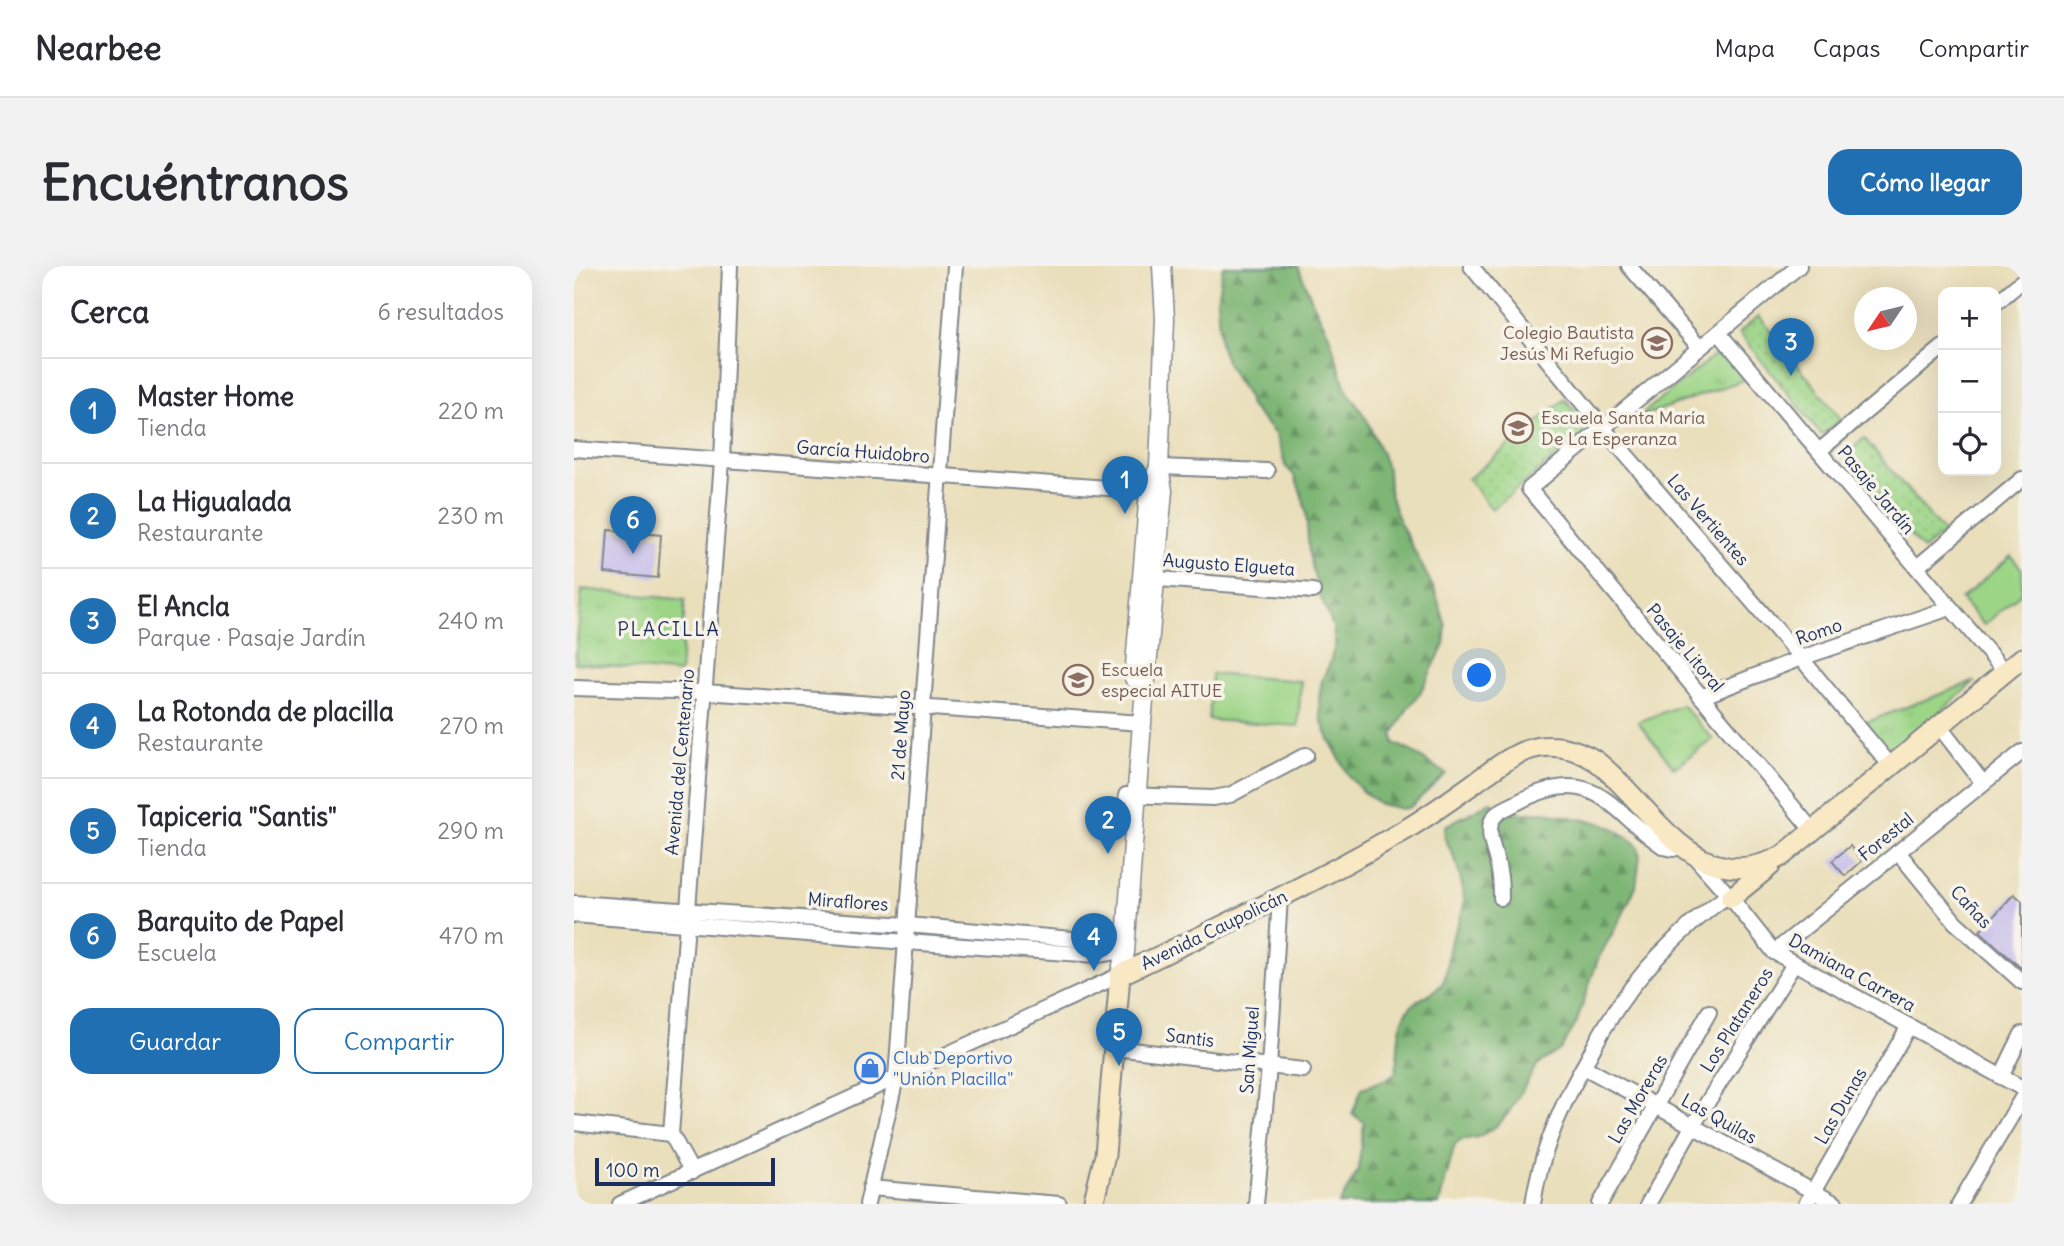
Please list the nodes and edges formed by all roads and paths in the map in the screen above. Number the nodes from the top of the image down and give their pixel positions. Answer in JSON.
{"nodes":[{"id":1,"x":730,"y":266,"type":"edge"},
{"id":2,"x":955,"y":266,"type":"edge"},
{"id":3,"x":1162,"y":266,"type":"edge"},
{"id":4,"x":1471,"y":266,"type":"edge"},
{"id":5,"x":1629,"y":266,"type":"edge"},
{"id":6,"x":1799,"y":266,"type":"edge"},
{"id":7,"x":2022,"y":281,"type":"edge"},
{"id":8,"x":2001,"y":299,"type":"edge"},
{"id":9,"x":1719,"y":332,"type":"junction"},
{"id":10,"x":1700,"y":348,"type":"junction"},
{"id":11,"x":1939,"y":350,"type":"edge"},
{"id":12,"x":1603,"y":428,"type":"junction"},
{"id":13,"x":574,"y":449,"type":"edge"},
{"id":14,"x":1819,"y":452,"type":"junction"},
{"id":15,"x":722,"y":461,"type":"junction"},
{"id":16,"x":1159,"y":467,"type":"junction"},
{"id":17,"x":1267,"y":471,"type":"dead end"},
{"id":18,"x":940,"y":477,"type":"junction"},
{"id":19,"x":2022,"y":479,"type":"edge"},
{"id":20,"x":1149,"y":491,"type":"junction"},
{"id":21,"x":1917,"y":567,"type":"junction"},
{"id":22,"x":1148,"y":578,"type":"junction"},
{"id":23,"x":1313,"y":591,"type":"dead end"},
{"id":24,"x":1950,"y":608,"type":"junction"},
{"id":25,"x":2022,"y":657,"type":"edge"},
{"id":26,"x":1801,"y":658,"type":"junction"},
{"id":27,"x":2005,"y":672,"type":"junction"},
{"id":28,"x":574,"y":688,"type":"edge"},
{"id":29,"x":705,"y":692,"type":"junction"},
{"id":30,"x":1701,"y":697,"type":"junction"},
{"id":31,"x":922,"y":706,"type":"junction"},
{"id":32,"x":1136,"y":722,"type":"junction"},
{"id":33,"x":1939,"y":726,"type":"junction"},
{"id":34,"x":2022,"y":752,"type":"edge"},
{"id":35,"x":1306,"y":755,"type":"dead end"},
{"id":36,"x":1891,"y":766,"type":"junction"},
{"id":37,"x":1983,"y":783,"type":"junction"},
{"id":38,"x":1132,"y":796,"type":"junction"},
{"id":39,"x":1813,"y":831,"type":"junction"},
{"id":40,"x":1687,"y":850,"type":"junction"},
{"id":41,"x":1898,"y":852,"type":"junction"},
{"id":42,"x":1782,"y":856,"type":"junction"},
{"id":43,"x":1729,"y":896,"type":"junction"},
{"id":44,"x":1280,"y":898,"type":"junction"},
{"id":45,"x":1501,"y":898,"type":"dead end"},
{"id":46,"x":574,"y":903,"type":"edge"},
{"id":47,"x":574,"y":915,"type":"edge"},
{"id":48,"x":686,"y":917,"type":"junction"},
{"id":49,"x":907,"y":925,"type":"junction"},
{"id":50,"x":906,"y":942,"type":"junction"},
{"id":51,"x":1120,"y":952,"type":"junction"},
{"id":52,"x":1774,"y":952,"type":"junction"},
{"id":53,"x":1794,"y":964,"type":"junction"},
{"id":54,"x":1121,"y":975,"type":"junction"},
{"id":55,"x":2022,"y":982,"type":"edge"},
{"id":56,"x":1709,"y":1012,"type":"dead end"},
{"id":57,"x":1909,"y":1026,"type":"junction"},
{"id":58,"x":2022,"y":1034,"type":"edge"},
{"id":59,"x":1115,"y":1048,"type":"junction"},
{"id":60,"x":1269,"y":1067,"type":"junction"},
{"id":61,"x":1584,"y":1068,"type":"junction"},
{"id":62,"x":1303,"y":1070,"type":"dead end"},
{"id":63,"x":2001,"y":1077,"type":"junction"},
{"id":64,"x":896,"y":1078,"type":"junction"},
{"id":65,"x":2022,"y":1088,"type":"edge"},
{"id":66,"x":2022,"y":1098,"type":"edge"},
{"id":67,"x":1656,"y":1107,"type":"junction"},
{"id":68,"x":574,"y":1124,"type":"edge"},
{"id":69,"x":1692,"y":1127,"type":"junction"},
{"id":70,"x":671,"y":1135,"type":"junction"},
{"id":71,"x":692,"y":1172,"type":"junction"},
{"id":72,"x":870,"y":1188,"type":"junction"},
{"id":73,"x":1810,"y":1198,"type":"edge"},
{"id":74,"x":620,"y":1204,"type":"edge"},
{"id":75,"x":867,"y":1204,"type":"edge"},
{"id":76,"x":1059,"y":1204,"type":"edge"},
{"id":77,"x":1094,"y":1204,"type":"edge"},
{"id":78,"x":1256,"y":1204,"type":"edge"},
{"id":79,"x":1533,"y":1204,"type":"edge"},
{"id":80,"x":1600,"y":1204,"type":"edge"},
{"id":81,"x":1648,"y":1204,"type":"edge"},
{"id":82,"x":1836,"y":1204,"type":"edge"},
{"id":83,"x":1959,"y":1204,"type":"edge"}],
"edges":[{"from":1,"to":15,"type":"street","name":"Avenida del Centenario"},
{"from":2,"to":18,"type":"street","name":"21 de Mayo"},
{"from":3,"to":16,"type":"street"},
{"from":4,"to":12,"type":"street","name":"Las Vertientes"},
{"from":5,"to":10,"type":"street"},
{"from":6,"to":9,"type":"street"},
{"from":7,"to":8,"type":"street"},
{"from":9,"to":10,"type":"street"},
{"from":9,"to":14,"type":"street","name":"Pasaje Jardín"},
{"from":10,"to":12,"type":"street"},
{"from":11,"to":14,"type":"street"},
{"from":12,"to":26,"type":"street","name":"Las Vertientes"},
{"from":12,"to":30,"type":"street","name":"Pasaje Litoral"},
{"from":13,"to":15,"type":"street","name":"García Huidobro"},
{"from":14,"to":21,"type":"street","name":"Pasaje Jardín"},
{"from":15,"to":18,"type":"street","name":"García Huidobro"},
{"from":15,"to":29,"type":"street","name":"Avenida del Centenario"},
{"from":16,"to":17,"type":"street"},
{"from":16,"to":20,"type":"street"},
{"from":16,"to":22,"type":"street"},
{"from":18,"to":20,"type":"street","name":"García Huidobro"},
{"from":18,"to":31,"type":"street","name":"21 de Mayo"},
{"from":19,"to":21,"type":"street"},
{"from":20,"to":22,"type":"street"},
{"from":21,"to":24,"type":"street","name":"Pasaje Jardín"},
{"from":22,"to":23,"type":"street","name":"Augusto Elgueta"},
{"from":22,"to":32,"type":"street"},
{"from":24,"to":26,"type":"street","name":"Romo"},
{"from":24,"to":27,"type":"street","name":"Pasaje Jardín"},
{"from":25,"to":27,"type":"main road"},
{"from":26,"to":30,"type":"street","name":"Romo"},
{"from":26,"to":36,"type":"street","name":"Las Vertientes"},
{"from":27,"to":33,"type":"main road"},
{"from":28,"to":29,"type":"street"},
{"from":29,"to":31,"type":"street"},
{"from":29,"to":48,"type":"street","name":"Avenida del Centenario"},
{"from":30,"to":39,"type":"street","name":"Pasaje Litoral"},
{"from":31,"to":32,"type":"street"},
{"from":31,"to":49,"type":"street","name":"21 de Mayo"},
{"from":32,"to":38,"type":"street"},
{"from":33,"to":36,"type":"main road"},
{"from":33,"to":37,"type":"street"},
{"from":34,"to":37,"type":"street","name":"Forestal"},
{"from":35,"to":38,"type":"street"},
{"from":36,"to":39,"type":"main road"},
{"from":37,"to":41,"type":"street","name":"Forestal"},
{"from":38,"to":51,"type":"street"},
{"from":39,"to":42,"type":"main road"},
{"from":40,"to":42,"type":"main road"},
{"from":40,"to":43,"type":"street","name":"Damiana Carrera"},
{"from":40,"to":44,"type":"main road","name":"Avenida Caupolicán"},
{"from":40,"to":45,"type":"street"},
{"from":41,"to":52,"type":"street","name":"Forestal"},
{"from":41,"to":55,"type":"street","name":"Cañas"},
{"from":42,"to":43,"type":"main road"},
{"from":43,"to":52,"type":"street","name":"Damiana Carrera"},
{"from":43,"to":61,"type":"street"},
{"from":44,"to":54,"type":"main road","name":"Avenida Caupolicán"},
{"from":44,"to":60,"type":"street","name":"San Miguel"},
{"from":46,"to":48,"type":"street","name":"Miraflores"},
{"from":47,"to":48,"type":"street","name":"Miraflores"},
{"from":48,"to":49,"type":"street","name":"Miraflores"},
{"from":48,"to":50,"type":"street","name":"Miraflores"},
{"from":48,"to":70,"type":"street","name":"Avenida del Centenario"},
{"from":49,"to":50,"type":"street","name":"21 de Mayo"},
{"from":49,"to":51,"type":"street","name":"Miraflores"},
{"from":50,"to":51,"type":"street","name":"Miraflores"},
{"from":50,"to":64,"type":"street","name":"21 de Mayo"},
{"from":51,"to":54,"type":"street"},
{"from":52,"to":53,"type":"street","name":"Damiana Carrera"},
{"from":53,"to":57,"type":"street","name":"Damiana Carrera"},
{"from":53,"to":69,"type":"street","name":"Los Plataneros"},
{"from":54,"to":59,"type":"main road"},
{"from":54,"to":64,"type":"street","name":"Avenida Caupolicán"},
{"from":56,"to":67,"type":"street","name":"Las Moreras"},
{"from":57,"to":63,"type":"street","name":"Damiana Carrera"},
{"from":57,"to":73,"type":"street","name":"Las Dunas"},
{"from":58,"to":63,"type":"street"},
{"from":59,"to":60,"type":"street","name":"Santis"},
{"from":59,"to":77,"type":"main road"},
{"from":60,"to":62,"type":"street","name":"Santis"},
{"from":60,"to":78,"type":"street","name":"San Miguel"},
{"from":61,"to":67,"type":"street","name":"Las Quilas"},
{"from":61,"to":79,"type":"street"},
{"from":63,"to":65,"type":"street","name":"Damiana Carrera"},
{"from":64,"to":71,"type":"street","name":"Avenida Caupolicán"},
{"from":64,"to":72,"type":"street","name":"21 de Mayo"},
{"from":66,"to":83,"type":"street"},
{"from":67,"to":69,"type":"street","name":"Las Quilas"},
{"from":67,"to":80,"type":"street","name":"Las Moreras"},
{"from":68,"to":70,"type":"street"},
{"from":69,"to":73,"type":"street","name":"Las Quilas"},
{"from":69,"to":81,"type":"street","name":"Los Plataneros"},
{"from":70,"to":71,"type":"street"},
{"from":71,"to":74,"type":"street","name":"Avenida Caupolicán"},
{"from":72,"to":75,"type":"street","name":"21 de Mayo"},
{"from":72,"to":76,"type":"street"},
{"from":73,"to":82,"type":"street","name":"Las Quilas"}]}
